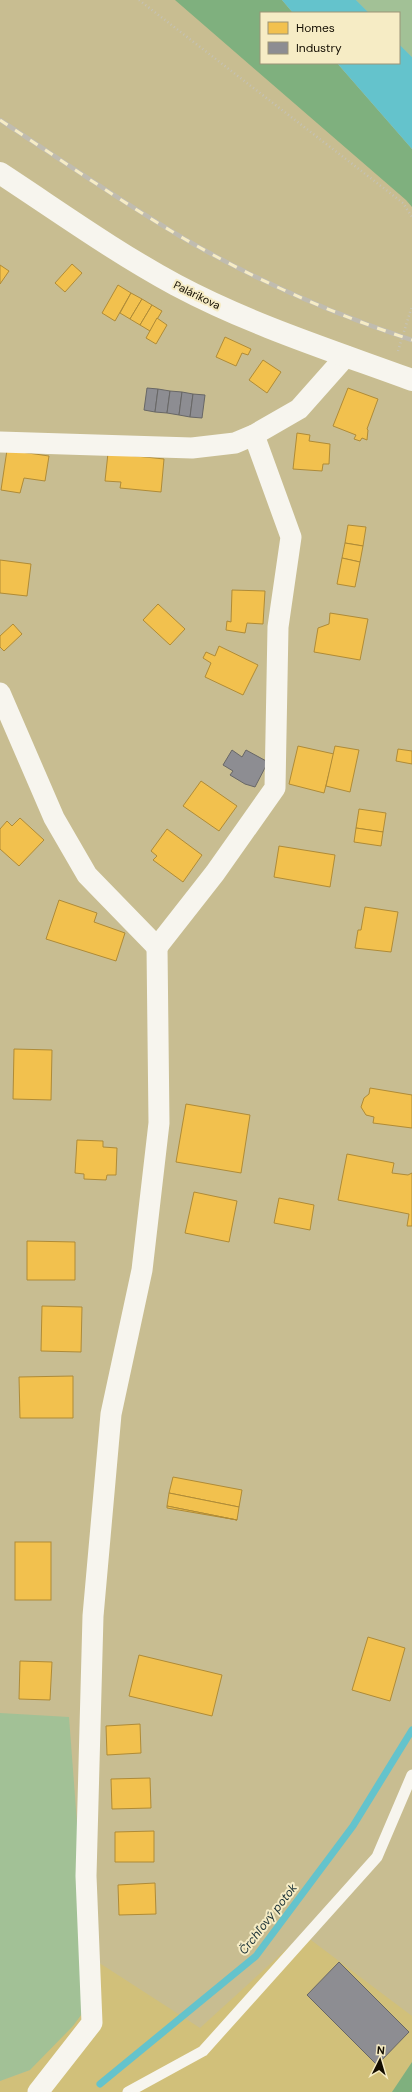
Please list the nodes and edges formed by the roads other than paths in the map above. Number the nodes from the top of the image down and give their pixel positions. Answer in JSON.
{"nodes":[{"id":1,"x":0,"y":174,"type":"edge"},
{"id":2,"x":346,"y":356,"type":"junction"},
{"id":3,"x":412,"y":380,"type":"edge"},
{"id":4,"x":254,"y":435,"type":"junction"},
{"id":5,"x":0,"y":442,"type":"edge"},
{"id":6,"x":0,"y":693,"type":"edge"},
{"id":7,"x":157,"y":947,"type":"junction"},
{"id":8,"x":412,"y":1775,"type":"edge"},
{"id":9,"x":38,"y":2092,"type":"edge"},
{"id":10,"x":128,"y":2092,"type":"edge"}],
"edges":[{"from":1,"to":2,"type":"main road","name":"Palárikova"},
{"from":2,"to":3,"type":"main road","name":"Palárikova"},
{"from":2,"to":4,"type":"street"},
{"from":4,"to":5,"type":"street"},
{"from":4,"to":7,"type":"street"},
{"from":6,"to":7,"type":"street"},
{"from":7,"to":9,"type":"street"},
{"from":8,"to":10,"type":"lane"}]}
